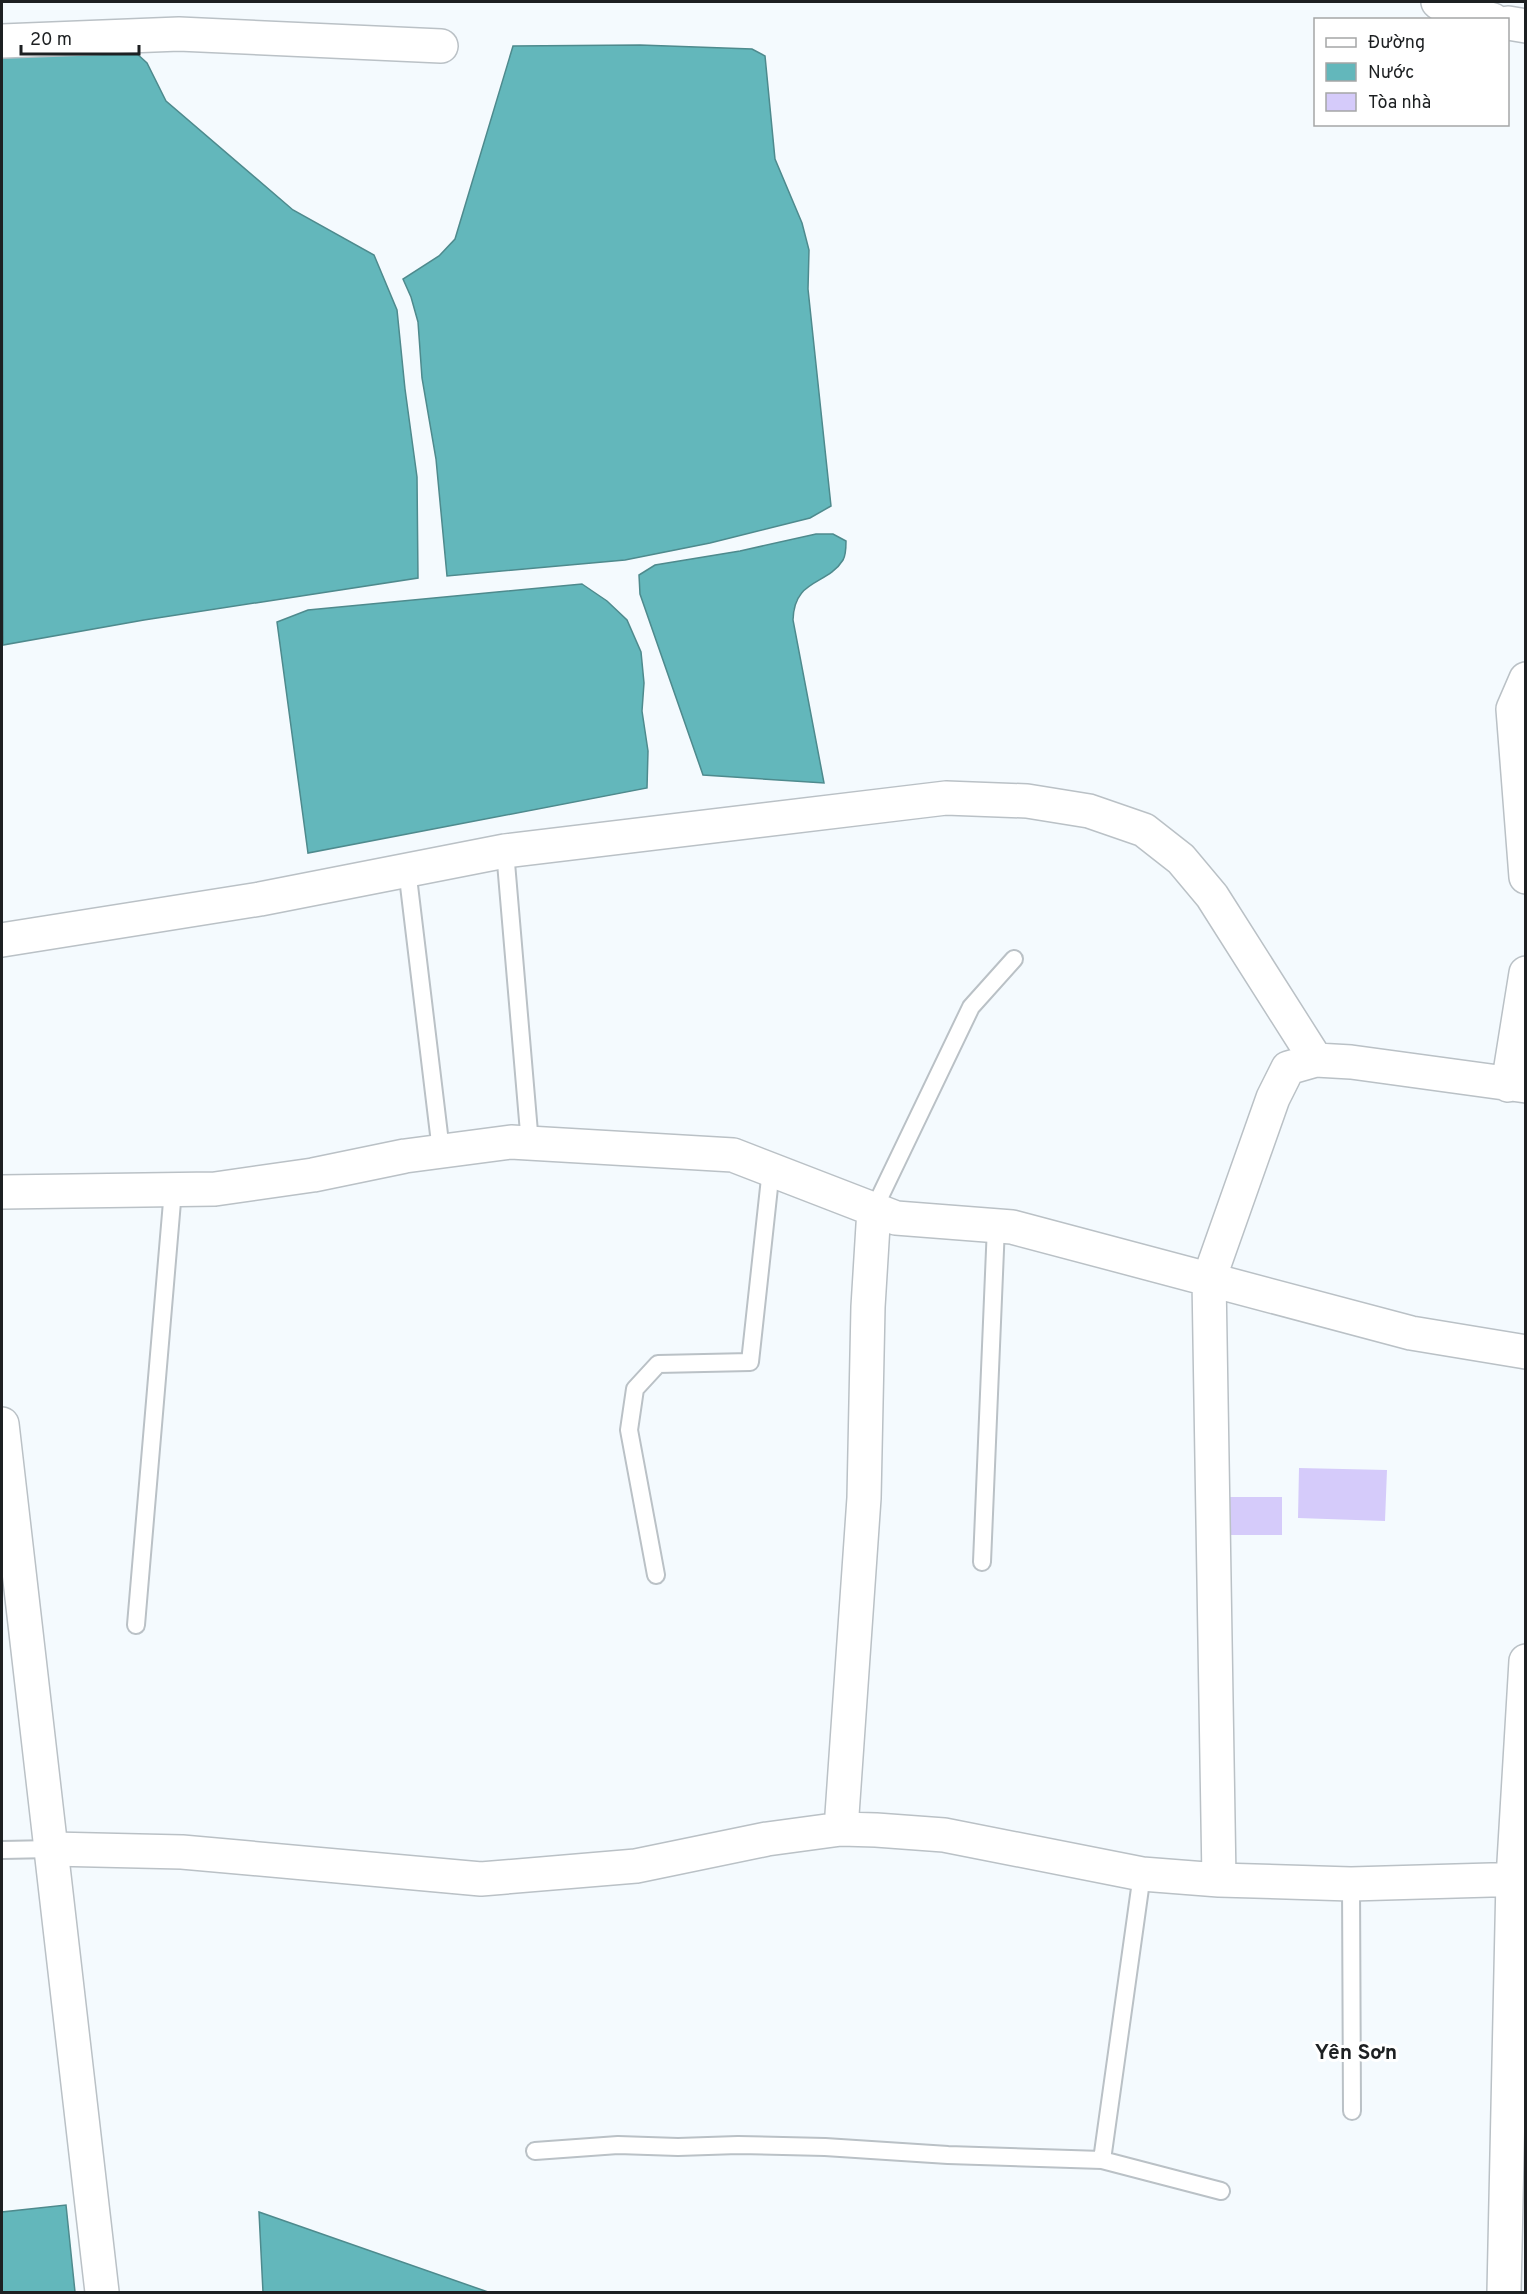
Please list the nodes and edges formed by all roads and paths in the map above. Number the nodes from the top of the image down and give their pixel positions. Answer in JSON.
{"nodes":[{"id":1,"x":1438,"y":2,"type":"edge"},
{"id":2,"x":1486,"y":18,"type":"edge"},
{"id":3,"x":1509,"y":22,"type":"edge"},
{"id":4,"x":1526,"y":26,"type":"edge"},
{"id":5,"x":2,"y":41,"type":"edge"},
{"id":6,"x":441,"y":46,"type":"dead end"},
{"id":7,"x":1526,"y":679,"type":"edge"},
{"id":8,"x":505,"y":851,"type":"junction"},
{"id":9,"x":407,"y":869,"type":"junction"},
{"id":10,"x":1526,"y":877,"type":"edge"},
{"id":11,"x":2,"y":940,"type":"edge"},
{"id":12,"x":1014,"y":959,"type":"dead end"},
{"id":13,"x":1526,"y":972,"type":"edge"},
{"id":14,"x":1316,"y":1060,"type":"junction"},
{"id":15,"x":1517,"y":1085,"type":"edge"},
{"id":16,"x":531,"y":1144,"type":"junction"},
{"id":17,"x":441,"y":1151,"type":"junction"},
{"id":18,"x":771,"y":1169,"type":"junction"},
{"id":19,"x":173,"y":1190,"type":"junction"},
{"id":20,"x":2,"y":1192,"type":"edge"},
{"id":21,"x":874,"y":1209,"type":"junction"},
{"id":22,"x":996,"y":1226,"type":"junction"},
{"id":23,"x":1209,"y":1279,"type":"junction"},
{"id":24,"x":1526,"y":1352,"type":"edge"},
{"id":25,"x":2,"y":1424,"type":"edge"},
{"id":26,"x":982,"y":1562,"type":"dead end"},
{"id":27,"x":656,"y":1575,"type":"dead end"},
{"id":28,"x":136,"y":1625,"type":"dead end"},
{"id":29,"x":1526,"y":1661,"type":"edge"},
{"id":30,"x":841,"y":1829,"type":"junction"},
{"id":31,"x":2,"y":1850,"type":"edge"},
{"id":32,"x":52,"y":1850,"type":"junction"},
{"id":33,"x":1142,"y":1874,"type":"junction"},
{"id":34,"x":1519,"y":1879,"type":"edge"},
{"id":35,"x":1219,"y":1880,"type":"junction"},
{"id":36,"x":1351,"y":1884,"type":"junction"},
{"id":37,"x":1353,"y":2111,"type":"dead end"},
{"id":38,"x":535,"y":2151,"type":"dead end"},
{"id":39,"x":1102,"y":2160,"type":"junction"},
{"id":40,"x":1221,"y":2191,"type":"dead end"},
{"id":41,"x":102,"y":2292,"type":"edge"},
{"id":42,"x":1504,"y":2292,"type":"edge"}],
"edges":[{"from":1,"to":2,"type":"street"},
{"from":3,"to":4,"type":"street"},
{"from":5,"to":6,"type":"street"},
{"from":7,"to":10,"type":"street"},
{"from":8,"to":9,"type":"street"},
{"from":8,"to":14,"type":"street"},
{"from":8,"to":16,"type":"lane"},
{"from":9,"to":11,"type":"street"},
{"from":9,"to":17,"type":"lane"},
{"from":12,"to":21,"type":"lane"},
{"from":13,"to":15,"type":"street"},
{"from":14,"to":15,"type":"street"},
{"from":14,"to":23,"type":"street"},
{"from":16,"to":17,"type":"street"},
{"from":16,"to":18,"type":"street"},
{"from":17,"to":19,"type":"street"},
{"from":18,"to":21,"type":"street"},
{"from":18,"to":27,"type":"lane"},
{"from":19,"to":20,"type":"street"},
{"from":19,"to":28,"type":"lane"},
{"from":21,"to":22,"type":"street"},
{"from":21,"to":30,"type":"street"},
{"from":22,"to":23,"type":"street"},
{"from":22,"to":26,"type":"lane"},
{"from":23,"to":24,"type":"street"},
{"from":23,"to":35,"type":"street"},
{"from":25,"to":32,"type":"street"},
{"from":29,"to":34,"type":"street"},
{"from":30,"to":32,"type":"street"},
{"from":30,"to":33,"type":"street"},
{"from":31,"to":32,"type":"lane"},
{"from":32,"to":41,"type":"street"},
{"from":33,"to":35,"type":"street"},
{"from":33,"to":39,"type":"lane"},
{"from":34,"to":36,"type":"street"},
{"from":34,"to":42,"type":"street"},
{"from":35,"to":36,"type":"street"},
{"from":36,"to":37,"type":"lane"},
{"from":38,"to":39,"type":"lane"},
{"from":39,"to":40,"type":"lane"}]}
